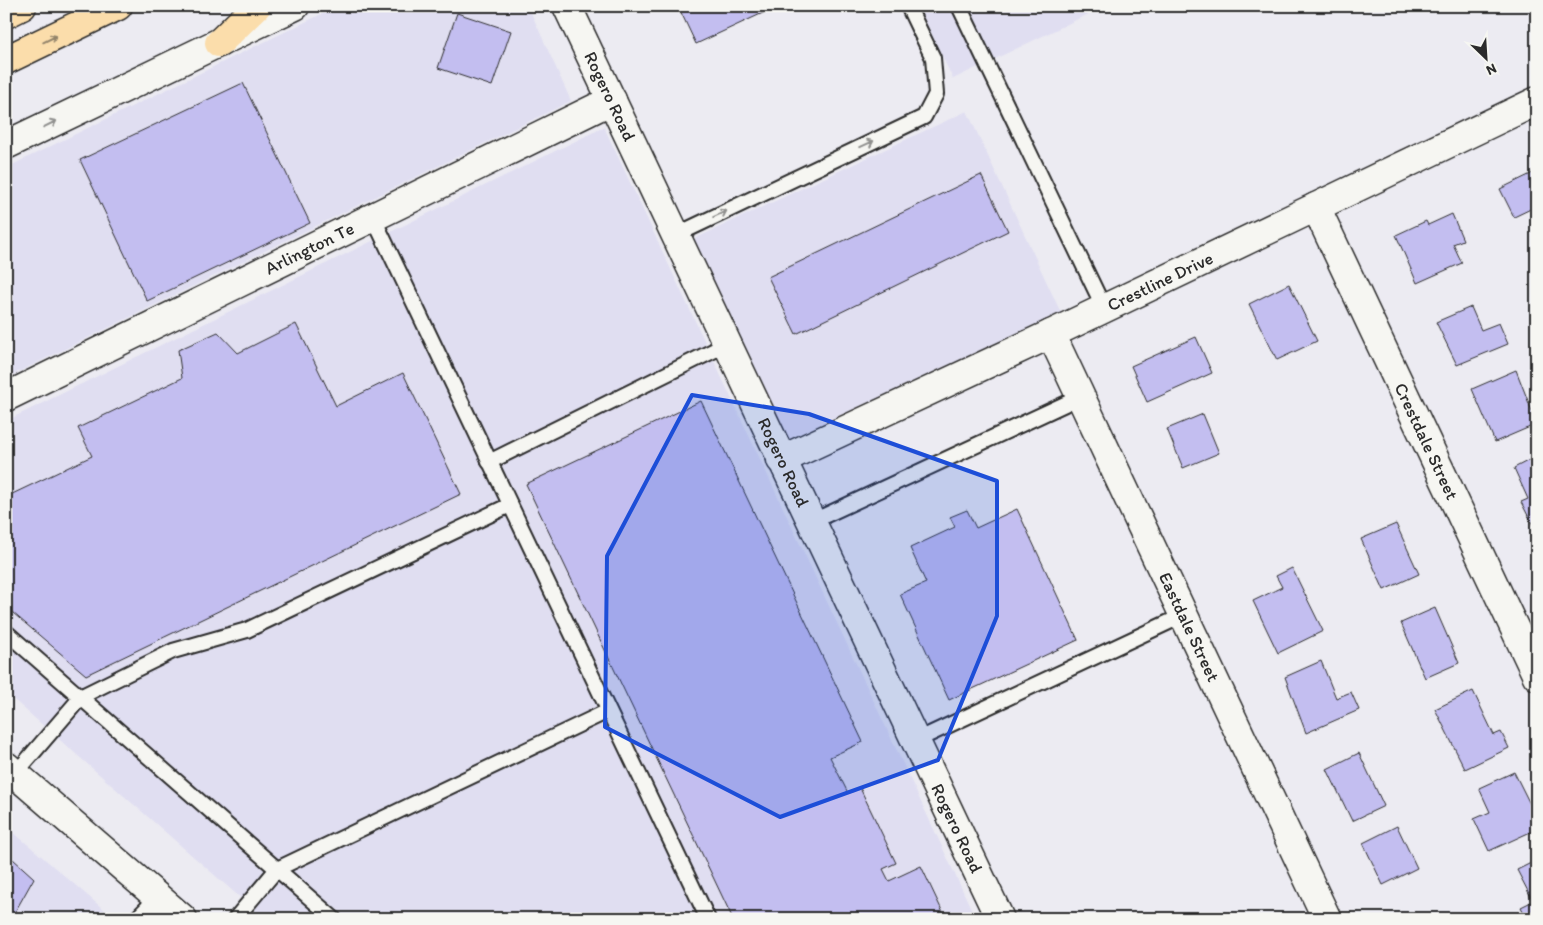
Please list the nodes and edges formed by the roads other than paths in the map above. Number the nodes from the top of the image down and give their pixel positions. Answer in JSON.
{"nodes":[{"id":1,"x":22,"y":6,"type":"edge"},
{"id":2,"x":118,"y":6,"type":"edge"},
{"id":3,"x":257,"y":6,"type":"edge"},
{"id":4,"x":295,"y":6,"type":"edge"},
{"id":5,"x":567,"y":6,"type":"edge"},
{"id":6,"x":908,"y":6,"type":"edge"},
{"id":7,"x":959,"y":6,"type":"edge"},
{"id":8,"x":6,"y":14,"type":"edge"},
{"id":9,"x":219,"y":43,"type":"junction"},
{"id":10,"x":6,"y":60,"type":"edge"},
{"id":11,"x":612,"y":100,"type":"junction"},
{"id":12,"x":1537,"y":101,"type":"edge"},
{"id":13,"x":6,"y":145,"type":"edge"},
{"id":14,"x":1316,"y":207,"type":"junction"},
{"id":15,"x":373,"y":217,"type":"junction"},
{"id":16,"x":676,"y":235,"type":"junction"},
{"id":17,"x":1104,"y":308,"type":"junction"},
{"id":18,"x":1050,"y":334,"type":"junction"},
{"id":19,"x":727,"y":344,"type":"junction"},
{"id":20,"x":6,"y":397,"type":"edge"},
{"id":21,"x":1080,"y":397,"type":"junction"},
{"id":22,"x":781,"y":460,"type":"junction"},
{"id":23,"x":489,"y":462,"type":"junction"},
{"id":24,"x":510,"y":505,"type":"junction"},
{"id":25,"x":811,"y":522,"type":"junction"},
{"id":26,"x":1184,"y":615,"type":"junction"},
{"id":27,"x":6,"y":632,"type":"edge"},
{"id":28,"x":1537,"y":676,"type":"edge"},
{"id":29,"x":82,"y":696,"type":"junction"},
{"id":30,"x":608,"y":712,"type":"junction"},
{"id":31,"x":915,"y":740,"type":"junction"},
{"id":32,"x":11,"y":770,"type":"edge"},
{"id":33,"x":277,"y":869,"type":"junction"},
{"id":34,"x":158,"y":897,"type":"junction"},
{"id":35,"x":136,"y":919,"type":"edge"},
{"id":36,"x":184,"y":919,"type":"edge"},
{"id":37,"x":235,"y":919,"type":"edge"},
{"id":38,"x":334,"y":919,"type":"edge"},
{"id":39,"x":708,"y":919,"type":"edge"},
{"id":40,"x":1000,"y":919,"type":"edge"},
{"id":41,"x":1327,"y":919,"type":"edge"}],
"edges":[{"from":1,"to":8,"type":"highway"},
{"from":10,"to":2,"type":"highway","one_way":true},
{"from":3,"to":9,"type":"highway"},
{"from":4,"to":9,"type":"street"},
{"from":5,"to":11,"type":"street","name":"Rogero Road"},
{"from":16,"to":6,"type":"lane","one_way":true},
{"from":7,"to":17,"type":"lane"},
{"from":13,"to":9,"type":"street","one_way":true},
{"from":11,"to":15,"type":"street","name":"Arlington Te"},
{"from":11,"to":16,"type":"street","name":"Rogero Road"},
{"from":12,"to":14,"type":"street","name":"Crestline Drive"},
{"from":14,"to":17,"type":"street","name":"Crestline Drive"},
{"from":14,"to":28,"type":"street","name":"Crestdale Street"},
{"from":15,"to":20,"type":"street","name":"Arlington Te"},
{"from":15,"to":23,"type":"lane"},
{"from":16,"to":19,"type":"street","name":"Rogero Road"},
{"from":17,"to":18,"type":"street","name":"Crestline Drive"},
{"from":18,"to":21,"type":"street","name":"Eastdale Street"},
{"from":18,"to":22,"type":"street","name":"Crestline Drive"},
{"from":19,"to":22,"type":"street","name":"Rogero Road"},
{"from":19,"to":23,"type":"lane"},
{"from":21,"to":25,"type":"lane"},
{"from":21,"to":26,"type":"street","name":"Eastdale Street"},
{"from":22,"to":25,"type":"street","name":"Rogero Road"},
{"from":23,"to":24,"type":"lane"},
{"from":24,"to":29,"type":"lane"},
{"from":24,"to":30,"type":"lane"},
{"from":25,"to":31,"type":"street","name":"Rogero Road"},
{"from":26,"to":31,"type":"lane"},
{"from":26,"to":41,"type":"street","name":"Eastdale Street"},
{"from":27,"to":29,"type":"lane"},
{"from":29,"to":32,"type":"lane"},
{"from":29,"to":33,"type":"lane"},
{"from":30,"to":33,"type":"lane"},
{"from":30,"to":39,"type":"lane"},
{"from":31,"to":40,"type":"street","name":"Rogero Road"},
{"from":32,"to":34,"type":"street"},
{"from":33,"to":37,"type":"lane"},
{"from":33,"to":38,"type":"lane"},
{"from":34,"to":35,"type":"lane"},
{"from":34,"to":36,"type":"street"}]}
